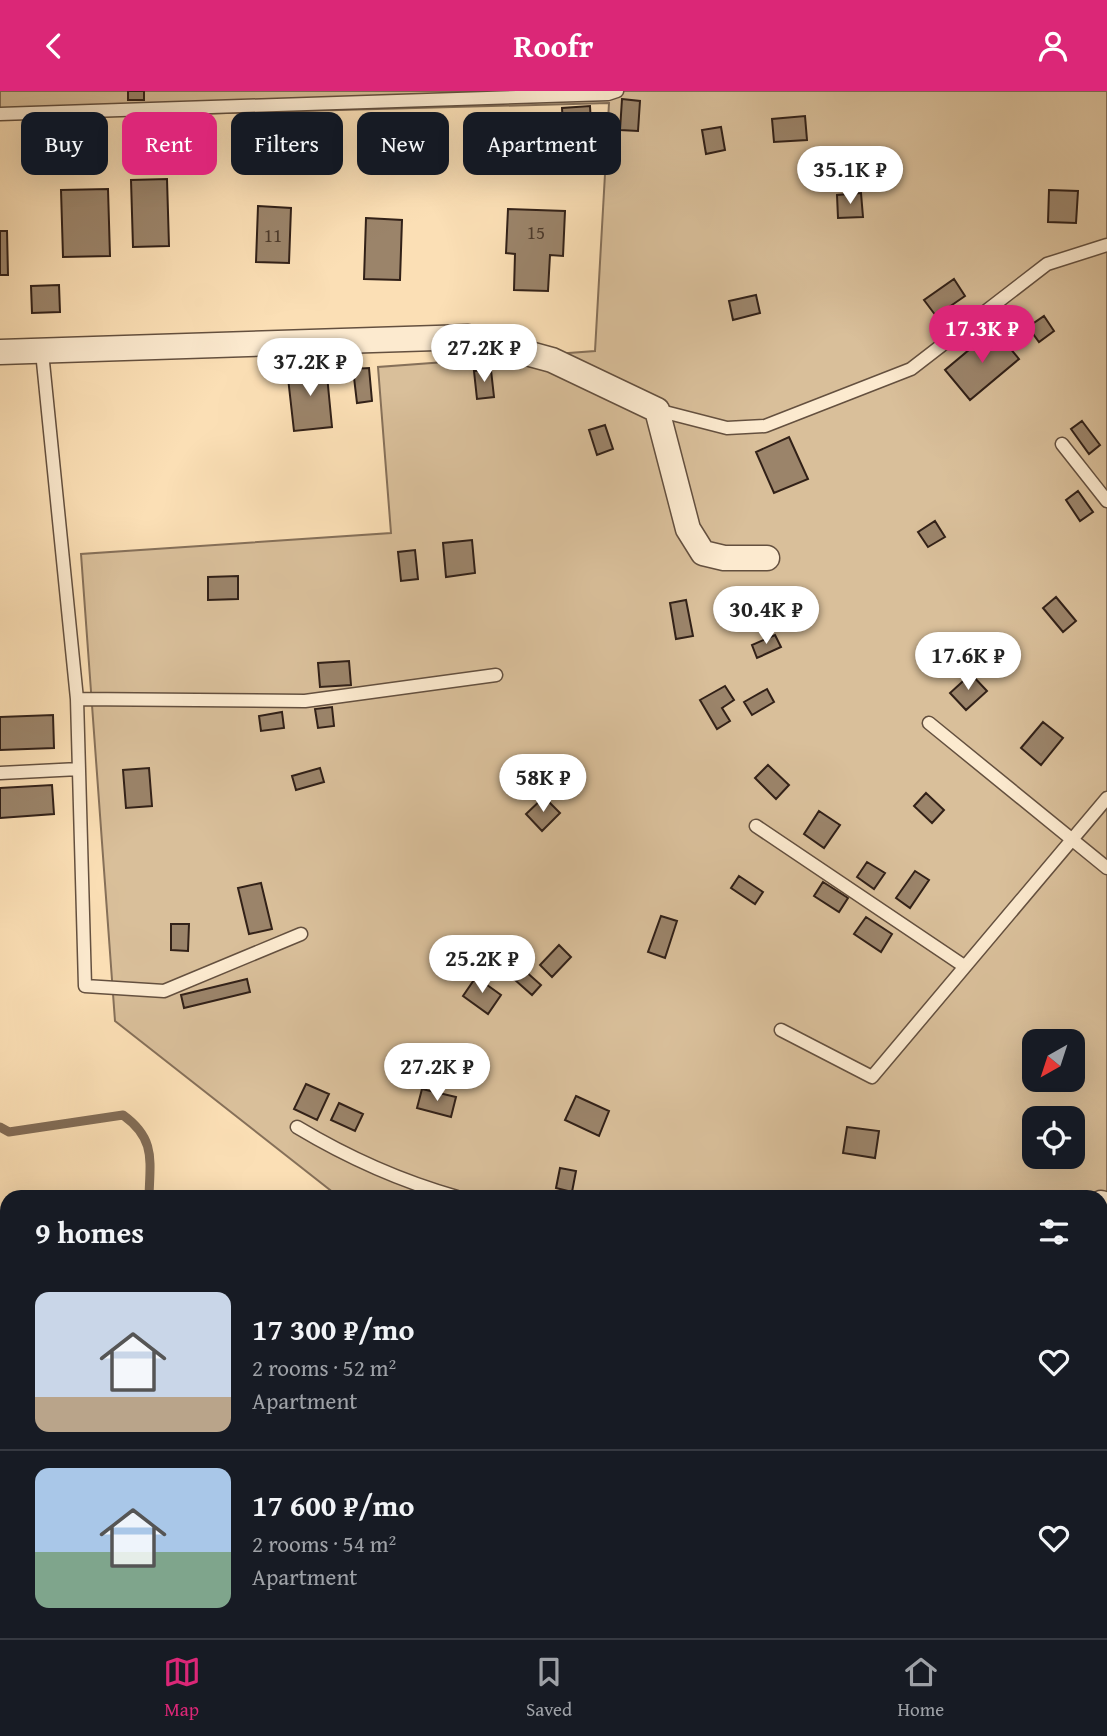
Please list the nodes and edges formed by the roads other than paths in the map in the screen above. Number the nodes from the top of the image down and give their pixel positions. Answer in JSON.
{"nodes":[{"id":1,"x":617,"y":91,"type":"edge"},
{"id":2,"x":0,"y":114,"type":"edge"},
{"id":3,"x":1107,"y":245,"type":"edge"},
{"id":4,"x":0,"y":352,"type":"edge"},
{"id":5,"x":42,"y":352,"type":"junction"},
{"id":6,"x":657,"y":410,"type":"junction"},
{"id":7,"x":1062,"y":444,"type":"dead end"},
{"id":8,"x":1107,"y":501,"type":"edge"},
{"id":9,"x":766,"y":558,"type":"dead end"},
{"id":10,"x":496,"y":675,"type":"dead end"},
{"id":11,"x":77,"y":699,"type":"junction"},
{"id":12,"x":929,"y":723,"type":"dead end"},
{"id":13,"x":79,"y":769,"type":"junction"},
{"id":14,"x":0,"y":773,"type":"edge"},
{"id":15,"x":1107,"y":798,"type":"edge"},
{"id":16,"x":756,"y":825,"type":"dead end"},
{"id":17,"x":1073,"y":840,"type":"junction"},
{"id":18,"x":1107,"y":868,"type":"edge"},
{"id":19,"x":302,"y":935,"type":"dead end"},
{"id":20,"x":964,"y":966,"type":"junction"},
{"id":21,"x":781,"y":1030,"type":"dead end"},
{"id":22,"x":297,"y":1127,"type":"dead end"},
{"id":23,"x":430,"y":1190,"type":"edge"}],
"edges":[{"from":1,"to":2,"type":"lane"},
{"from":3,"to":6,"type":"lane"},
{"from":4,"to":5,"type":"street"},
{"from":5,"to":6,"type":"street"},
{"from":5,"to":11,"type":"lane"},
{"from":6,"to":9,"type":"street"},
{"from":7,"to":8,"type":"lane"},
{"from":10,"to":11,"type":"lane"},
{"from":11,"to":13,"type":"lane"},
{"from":12,"to":17,"type":"lane"},
{"from":13,"to":14,"type":"lane"},
{"from":13,"to":19,"type":"lane"},
{"from":15,"to":17,"type":"lane"},
{"from":16,"to":20,"type":"lane"},
{"from":17,"to":18,"type":"lane"},
{"from":17,"to":20,"type":"lane"},
{"from":20,"to":21,"type":"lane"},
{"from":22,"to":23,"type":"lane"}]}
